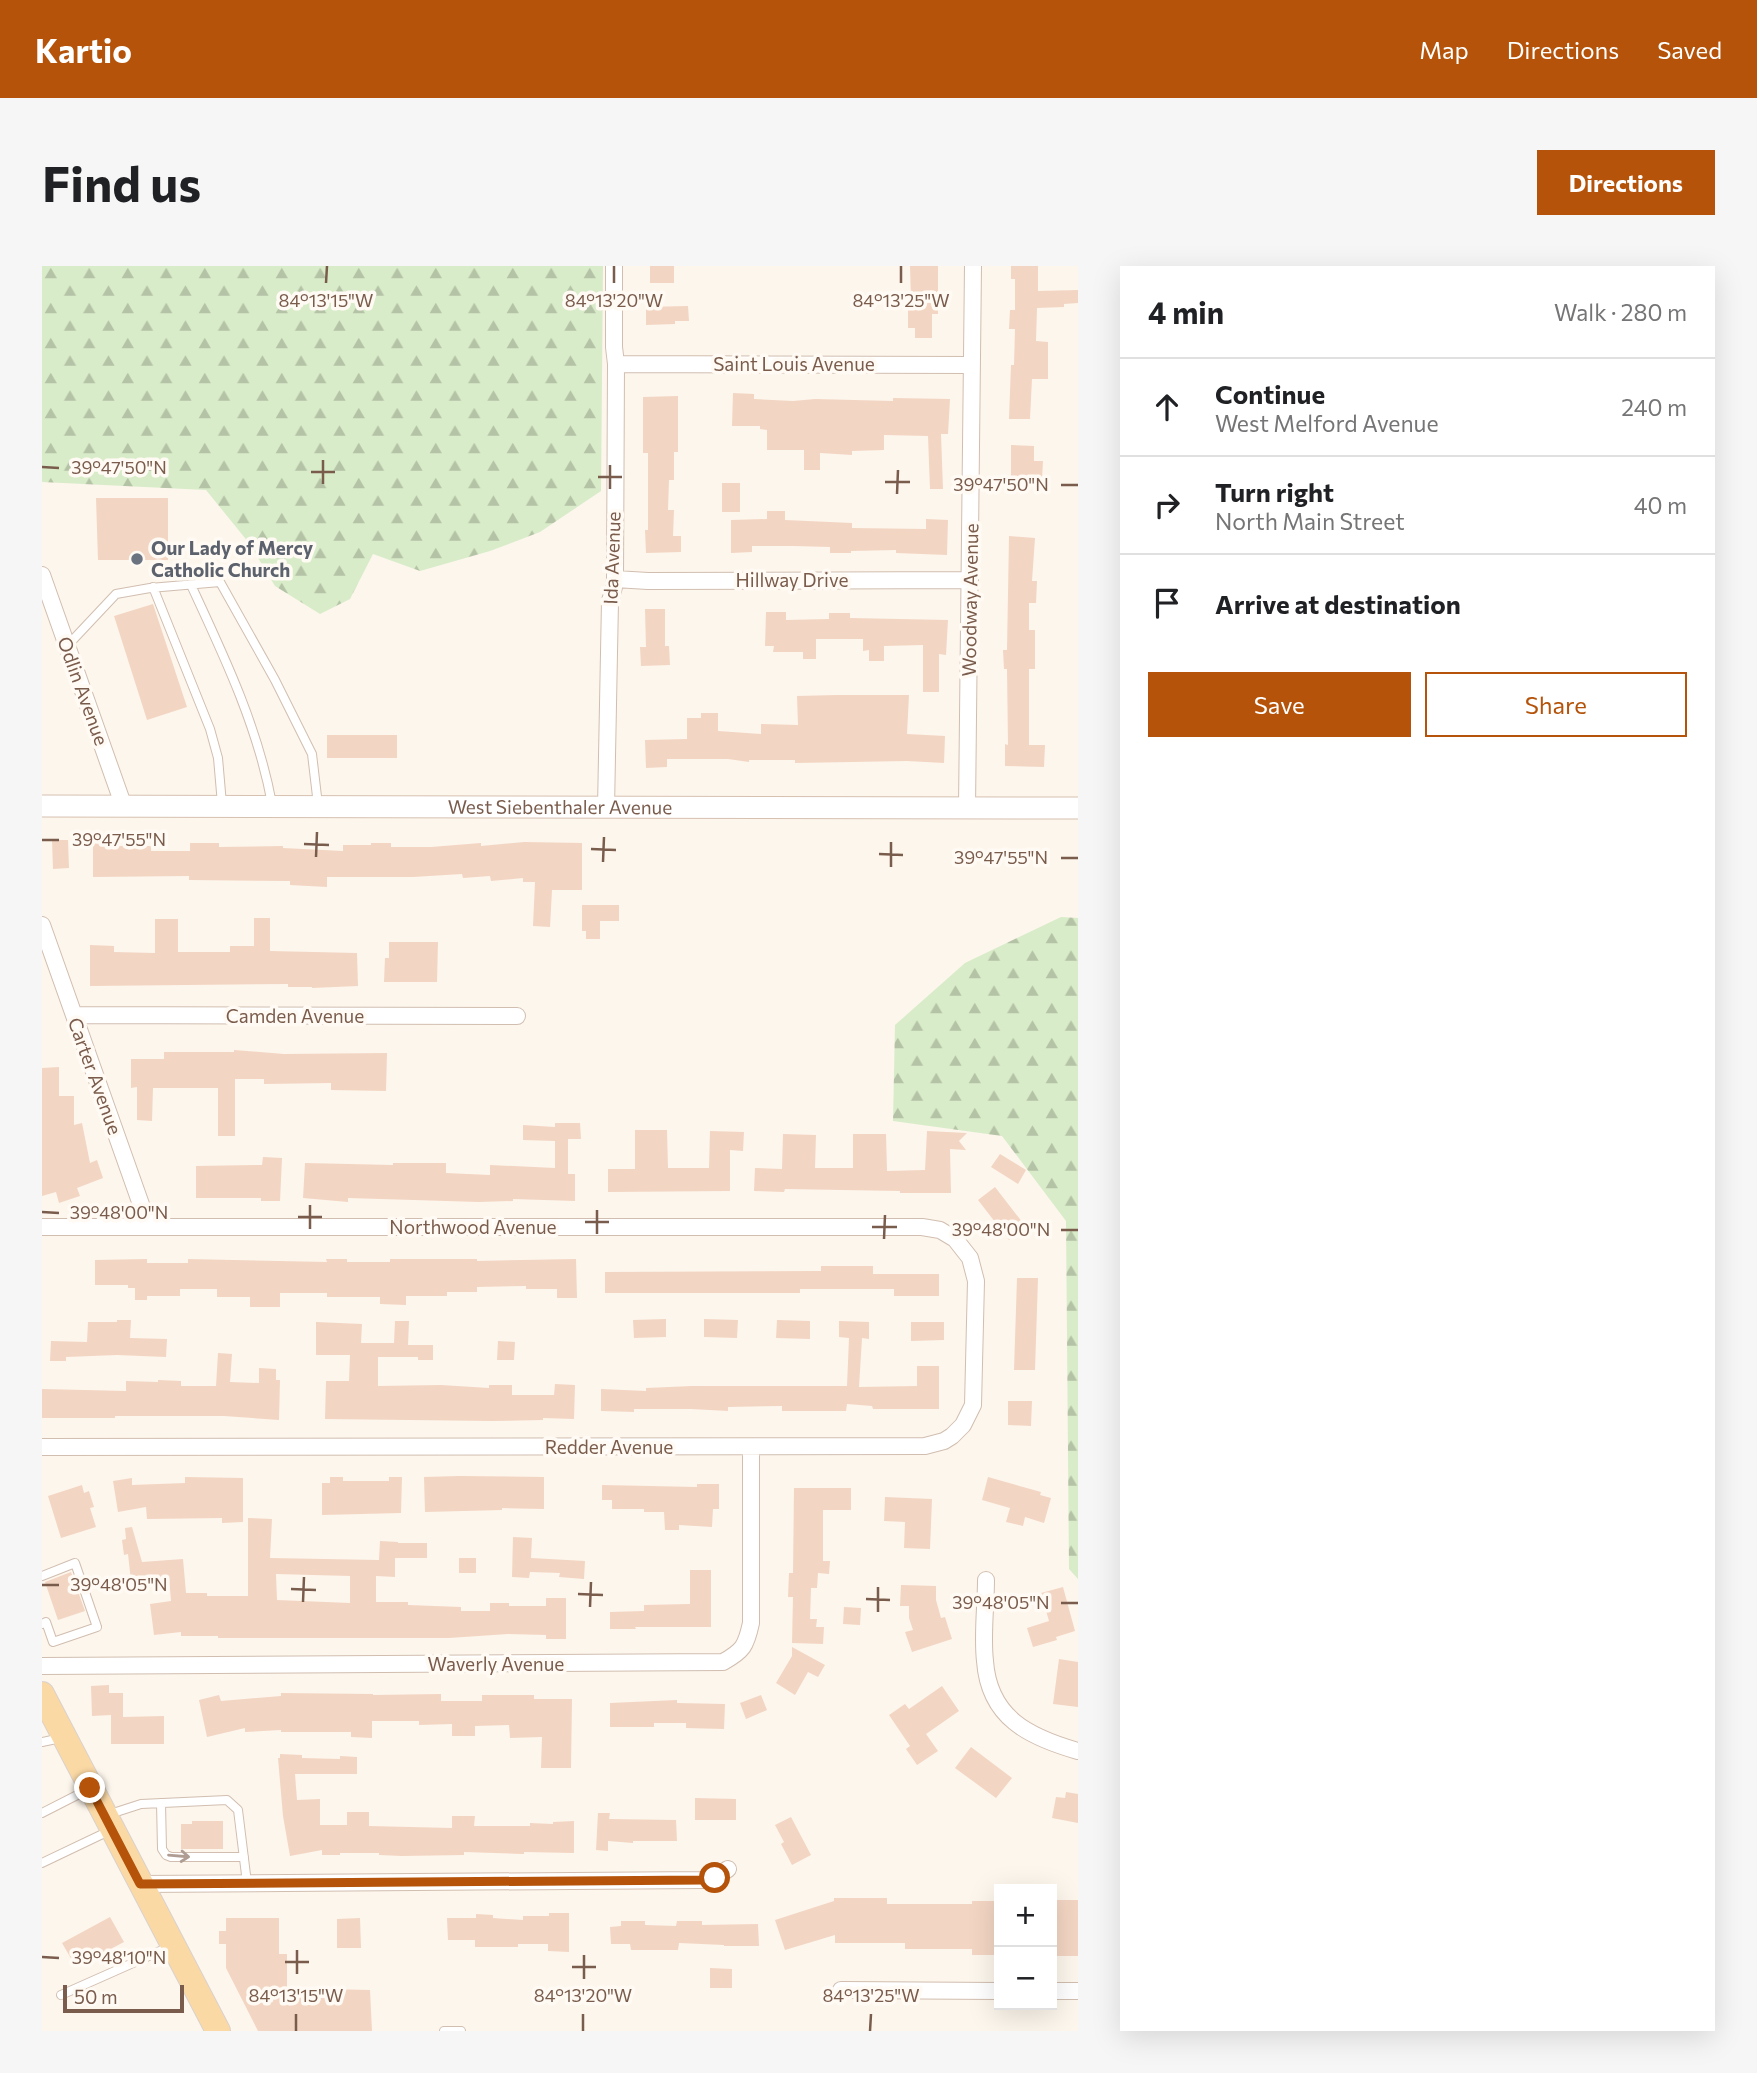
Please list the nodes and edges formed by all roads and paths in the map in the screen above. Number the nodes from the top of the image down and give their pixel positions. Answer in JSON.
{"nodes":[{"id":1,"x":614,"y":266,"type":"edge"},
{"id":2,"x":973,"y":266,"type":"edge"},
{"id":3,"x":616,"y":364,"type":"junction"},
{"id":4,"x":972,"y":365,"type":"junction"},
{"id":5,"x":42,"y":575,"type":"edge"},
{"id":6,"x":615,"y":579,"type":"junction"},
{"id":7,"x":970,"y":580,"type":"junction"},
{"id":8,"x":191,"y":585,"type":"junction"},
{"id":9,"x":153,"y":587,"type":"junction"},
{"id":10,"x":67,"y":645,"type":"junction"},
{"id":11,"x":42,"y":806,"type":"edge"},
{"id":12,"x":124,"y":807,"type":"junction"},
{"id":13,"x":222,"y":807,"type":"junction"},
{"id":14,"x":272,"y":807,"type":"junction"},
{"id":15,"x":319,"y":808,"type":"junction"},
{"id":16,"x":606,"y":808,"type":"junction"},
{"id":17,"x":967,"y":808,"type":"junction"},
{"id":18,"x":1078,"y":808,"type":"edge"},
{"id":19,"x":42,"y":925,"type":"edge"},
{"id":20,"x":74,"y":1015,"type":"junction"},
{"id":21,"x":517,"y":1016,"type":"dead end"},
{"id":22,"x":42,"y":1227,"type":"edge"},
{"id":23,"x":149,"y":1227,"type":"junction"},
{"id":24,"x":945,"y":1232,"type":"joint"},
{"id":25,"x":42,"y":1447,"type":"edge"},
{"id":26,"x":751,"y":1447,"type":"junction"},
{"id":27,"x":42,"y":1576,"type":"edge"},
{"id":28,"x":986,"y":1580,"type":"dead end"},
{"id":29,"x":42,"y":1624,"type":"edge"},
{"id":30,"x":42,"y":1665,"type":"edge"},
{"id":31,"x":42,"y":1695,"type":"edge"},
{"id":32,"x":53,"y":1740,"type":"edge"},
{"id":33,"x":1078,"y":1751,"type":"edge"},
{"id":34,"x":90,"y":1788,"type":"junction"},
{"id":35,"x":161,"y":1803,"type":"junction"},
{"id":36,"x":42,"y":1813,"type":"edge"},
{"id":37,"x":108,"y":1823,"type":"junction"},
{"id":38,"x":244,"y":1857,"type":"junction"},
{"id":39,"x":42,"y":1863,"type":"edge"},
{"id":40,"x":728,"y":1869,"type":"dead end"},
{"id":41,"x":247,"y":1883,"type":"junction"},
{"id":42,"x":140,"y":1884,"type":"junction"},
{"id":43,"x":172,"y":1946,"type":"junction"},
{"id":44,"x":841,"y":1990,"type":"dead end"},
{"id":45,"x":994,"y":1991,"type":"edge"},
{"id":46,"x":1057,"y":1991,"type":"edge"},
{"id":47,"x":1078,"y":1991,"type":"edge"},
{"id":48,"x":61,"y":1995,"type":"dead end"},
{"id":49,"x":218,"y":2031,"type":"edge"},
{"id":50,"x":444,"y":2031,"type":"edge"},
{"id":51,"x":461,"y":2031,"type":"edge"}],
"edges":[{"from":1,"to":3,"type":"street","name":"Ida Avenue"},
{"from":2,"to":4,"type":"street","name":"Woodway Avenue"},
{"from":3,"to":4,"type":"street","name":"Saint Louis Avenue"},
{"from":3,"to":6,"type":"street","name":"Ida Avenue"},
{"from":4,"to":7,"type":"street","name":"Woodway Avenue"},
{"from":5,"to":10,"type":"street","name":"Odlin Avenue"},
{"from":6,"to":7,"type":"street","name":"Hillway Drive"},
{"from":6,"to":16,"type":"street","name":"Ida Avenue"},
{"from":7,"to":17,"type":"street","name":"Woodway Avenue"},
{"from":8,"to":9,"type":"lane"},
{"from":8,"to":14,"type":"lane"},
{"from":8,"to":15,"type":"lane"},
{"from":9,"to":10,"type":"lane"},
{"from":9,"to":13,"type":"lane"},
{"from":10,"to":12,"type":"street","name":"Odlin Avenue"},
{"from":11,"to":12,"type":"main road","name":"West Siebenthaler Avenue"},
{"from":12,"to":13,"type":"main road","name":"West Siebenthaler Avenue"},
{"from":13,"to":14,"type":"main road","name":"West Siebenthaler Avenue"},
{"from":14,"to":15,"type":"main road","name":"West Siebenthaler Avenue"},
{"from":15,"to":16,"type":"main road","name":"West Siebenthaler Avenue"},
{"from":16,"to":17,"type":"main road","name":"West Siebenthaler Avenue"},
{"from":17,"to":18,"type":"main road","name":"West Siebenthaler Avenue"},
{"from":19,"to":20,"type":"street","name":"Carter Avenue"},
{"from":20,"to":21,"type":"street","name":"Camden Avenue"},
{"from":20,"to":23,"type":"street","name":"Carter Avenue"},
{"from":22,"to":23,"type":"street","name":"Northwood Avenue"},
{"from":23,"to":24,"type":"street","name":"Northwood Avenue"},
{"from":24,"to":26,"type":"street","name":"Redder Avenue"},
{"from":25,"to":26,"type":"street","name":"Redder Avenue"},
{"from":26,"to":30,"type":"street","name":"Waverly Avenue"},
{"from":27,"to":29,"type":"lane"},
{"from":28,"to":33,"type":"street"},
{"from":31,"to":32,"type":"main road"},
{"from":32,"to":34,"type":"main road"},
{"from":34,"to":36,"type":"lane"},
{"from":34,"to":37,"type":"main road"},
{"from":35,"to":37,"type":"lane"},
{"from":35,"to":38,"type":"lane"},
{"from":35,"to":38,"type":"lane","one_way":true},
{"from":37,"to":39,"type":"lane"},
{"from":37,"to":42,"type":"main road"},
{"from":38,"to":41,"type":"lane"},
{"from":40,"to":41,"type":"street"},
{"from":41,"to":42,"type":"street"},
{"from":42,"to":43,"type":"main road"},
{"from":43,"to":48,"type":"lane"},
{"from":43,"to":49,"type":"main road"},
{"from":44,"to":45,"type":"street"},
{"from":46,"to":47,"type":"street"},
{"from":50,"to":51,"type":"lane"}]}
